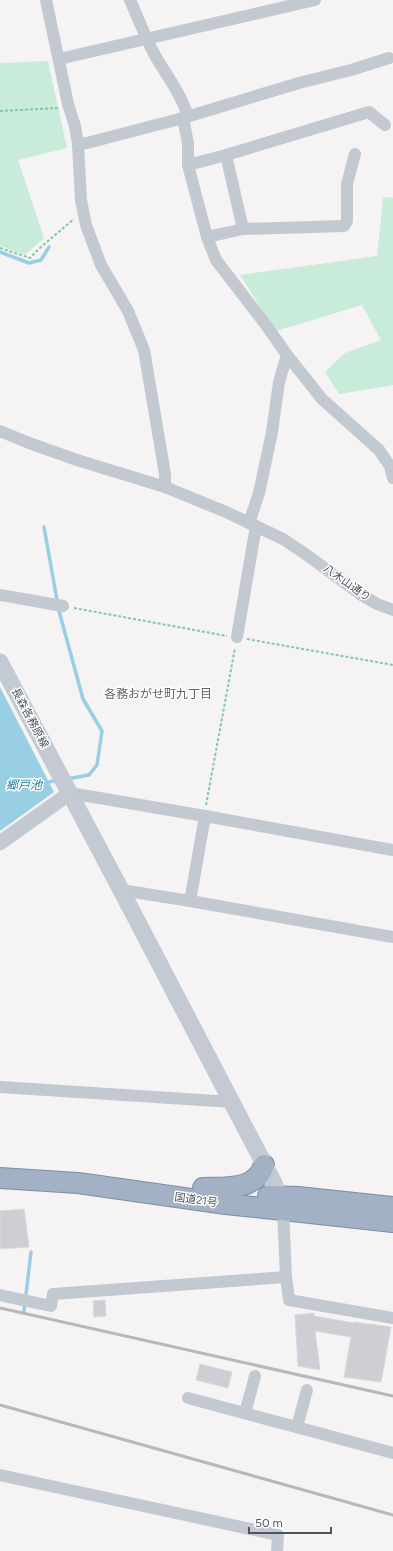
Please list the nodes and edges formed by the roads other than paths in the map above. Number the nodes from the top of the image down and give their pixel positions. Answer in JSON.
{"nodes":[{"id":1,"x":46,"y":0,"type":"edge"},
{"id":2,"x":130,"y":0,"type":"edge"},
{"id":3,"x":314,"y":0,"type":"edge"},
{"id":4,"x":147,"y":38,"type":"junction"},
{"id":5,"x":389,"y":58,"type":"dead end"},
{"id":6,"x":59,"y":59,"type":"junction"},
{"id":7,"x":186,"y":117,"type":"junction"},
{"id":8,"x":385,"y":125,"type":"dead end"},
{"id":9,"x":78,"y":144,"type":"junction"},
{"id":10,"x":355,"y":154,"type":"dead end"},
{"id":11,"x":226,"y":155,"type":"junction"},
{"id":12,"x":188,"y":165,"type":"junction"},
{"id":13,"x":243,"y":229,"type":"junction"},
{"id":14,"x":207,"y":237,"type":"junction"},
{"id":15,"x":287,"y":355,"type":"junction"},
{"id":16,"x":2,"y":431,"type":"edge"},
{"id":17,"x":393,"y":478,"type":"edge"},
{"id":18,"x":165,"y":487,"type":"junction"},
{"id":19,"x":253,"y":525,"type":"junction"},
{"id":20,"x":0,"y":595,"type":"edge"},
{"id":21,"x":58,"y":605,"type":"dead end"},
{"id":22,"x":393,"y":610,"type":"edge"},
{"id":23,"x":237,"y":637,"type":"road end"},
{"id":24,"x":0,"y":662,"type":"edge"},
{"id":25,"x":65,"y":784,"type":"junction"},
{"id":26,"x":205,"y":816,"type":"junction"},
{"id":27,"x":0,"y":843,"type":"edge"},
{"id":28,"x":393,"y":850,"type":"edge"},
{"id":29,"x":121,"y":890,"type":"junction"},
{"id":30,"x":190,"y":901,"type":"junction"},
{"id":31,"x":393,"y":937,"type":"edge"},
{"id":32,"x":0,"y":1087,"type":"edge"},
{"id":33,"x":232,"y":1102,"type":"junction"},
{"id":34,"x":264,"y":1165,"type":"junction"},
{"id":35,"x":0,"y":1166,"type":"edge"},
{"id":36,"x":0,"y":1178,"type":"edge"},
{"id":37,"x":203,"y":1188,"type":"junction"},
{"id":38,"x":281,"y":1204,"type":"junction"},
{"id":39,"x":393,"y":1207,"type":"edge"},
{"id":40,"x":393,"y":1222,"type":"edge"},
{"id":41,"x":286,"y":1277,"type":"junction"},
{"id":42,"x":0,"y":1295,"type":"edge"},
{"id":43,"x":393,"y":1318,"type":"edge"},
{"id":44,"x":255,"y":1376,"type":"dead end"},
{"id":45,"x":307,"y":1390,"type":"dead end"},
{"id":46,"x":188,"y":1398,"type":"dead end"},
{"id":47,"x":245,"y":1413,"type":"junction"},
{"id":48,"x":297,"y":1427,"type":"junction"},
{"id":49,"x":393,"y":1453,"type":"edge"},
{"id":50,"x":0,"y":1475,"type":"edge"},
{"id":51,"x":277,"y":1551,"type":"edge"}],
"edges":[{"from":1,"to":6,"type":"street"},
{"from":2,"to":4,"type":"street"},
{"from":3,"to":4,"type":"street"},
{"from":4,"to":6,"type":"street"},
{"from":4,"to":7,"type":"street"},
{"from":5,"to":7,"type":"street"},
{"from":6,"to":9,"type":"street"},
{"from":7,"to":9,"type":"street"},
{"from":7,"to":12,"type":"street"},
{"from":8,"to":11,"type":"street"},
{"from":9,"to":18,"type":"street"},
{"from":10,"to":13,"type":"street"},
{"from":11,"to":12,"type":"street"},
{"from":11,"to":13,"type":"street"},
{"from":12,"to":14,"type":"street"},
{"from":13,"to":14,"type":"street"},
{"from":14,"to":15,"type":"street"},
{"from":15,"to":17,"type":"street"},
{"from":15,"to":19,"type":"street"},
{"from":16,"to":18,"type":"street"},
{"from":18,"to":19,"type":"street"},
{"from":19,"to":22,"type":"street","name":"八木山通り"},
{"from":19,"to":23,"type":"street"},
{"from":20,"to":21,"type":"street"},
{"from":24,"to":25,"type":"main road","name":"長森各務原線"},
{"from":25,"to":26,"type":"street"},
{"from":25,"to":27,"type":"street"},
{"from":25,"to":29,"type":"main road","name":"長森各務原線"},
{"from":26,"to":28,"type":"street"},
{"from":26,"to":30,"type":"street"},
{"from":29,"to":30,"type":"street"},
{"from":29,"to":33,"type":"main road","name":"長森各務原線"},
{"from":30,"to":31,"type":"street"},
{"from":32,"to":33,"type":"street"},
{"from":33,"to":34,"type":"main road","name":"長森各務原線"},
{"from":34,"to":37,"type":"highway"},
{"from":34,"to":38,"type":"main road","name":"長森各務原線"},
{"from":35,"to":37,"type":"highway","name":"国道21号"},
{"from":36,"to":38,"type":"highway","name":"国道21号"},
{"from":37,"to":38,"type":"highway","name":"国道21号"},
{"from":38,"to":39,"type":"highway","name":"国道21号"},
{"from":38,"to":40,"type":"highway","name":"国道21号"},
{"from":38,"to":41,"type":"street"},
{"from":41,"to":42,"type":"street"},
{"from":41,"to":43,"type":"street"},
{"from":44,"to":47,"type":"street"},
{"from":45,"to":48,"type":"street"},
{"from":46,"to":47,"type":"street"},
{"from":47,"to":48,"type":"street"},
{"from":48,"to":49,"type":"street"},
{"from":50,"to":51,"type":"street"}]}
